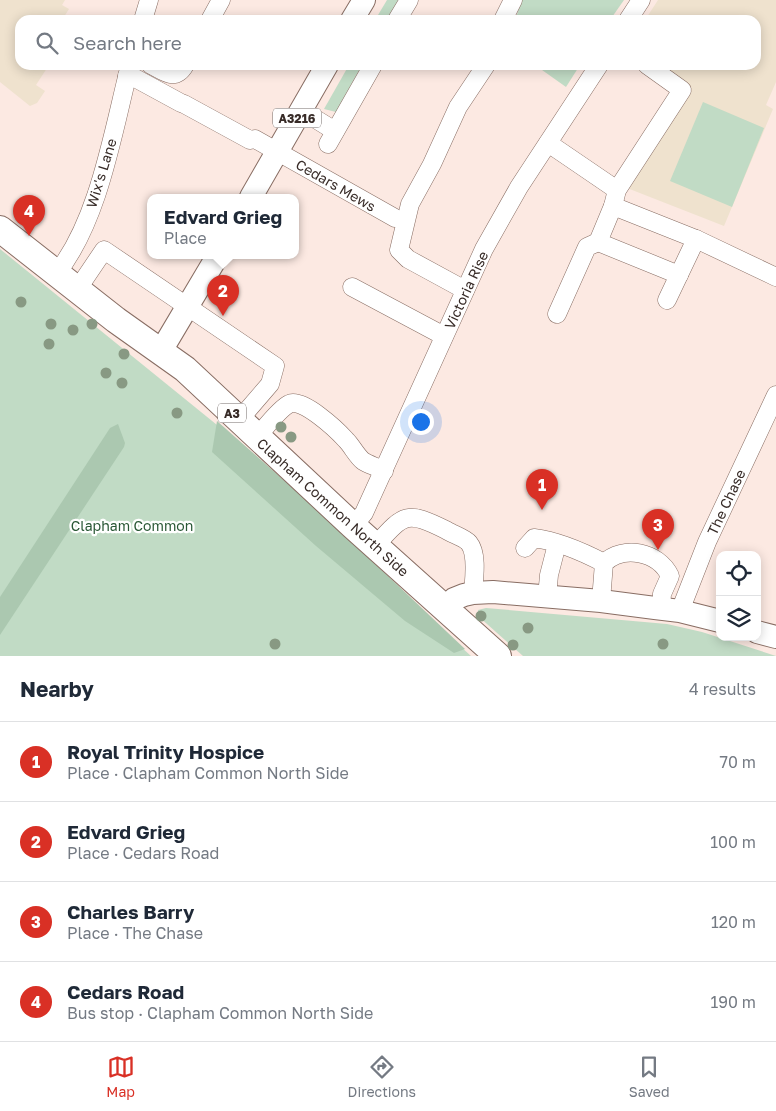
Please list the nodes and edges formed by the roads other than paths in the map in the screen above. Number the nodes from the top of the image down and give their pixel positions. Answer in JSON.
{"nodes":[{"id":1,"x":149,"y":0,"type":"edge"},
{"id":2,"x":221,"y":0,"type":"edge"},
{"id":3,"x":364,"y":0,"type":"edge"},
{"id":4,"x":408,"y":0,"type":"edge"},
{"id":5,"x":513,"y":0,"type":"edge"},
{"id":6,"x":640,"y":0,"type":"edge"},
{"id":7,"x":144,"y":15,"type":"edge"},
{"id":8,"x":213,"y":15,"type":"edge"},
{"id":9,"x":355,"y":15,"type":"edge"},
{"id":10,"x":400,"y":15,"type":"edge"},
{"id":11,"x":506,"y":15,"type":"edge"},
{"id":12,"x":631,"y":15,"type":"edge"},
{"id":13,"x":160,"y":70,"type":"edge"},
{"id":14,"x":182,"y":70,"type":"edge"},
{"id":15,"x":324,"y":70,"type":"edge"},
{"id":16,"x":370,"y":70,"type":"edge"},
{"id":17,"x":483,"y":70,"type":"edge"},
{"id":18,"x":596,"y":70,"type":"edge"},
{"id":19,"x":654,"y":70,"type":"edge"},
{"id":20,"x":128,"y":71,"type":"edge"},
{"id":21,"x":301,"y":110,"type":"junction"},
{"id":22,"x":548,"y":143,"type":"junction"},
{"id":23,"x":278,"y":151,"type":"junction"},
{"id":24,"x":253,"y":194,"type":"edge"},
{"id":25,"x":615,"y":198,"type":"junction"},
{"id":26,"x":395,"y":218,"type":"dead end"},
{"id":27,"x":0,"y":229,"type":"edge"},
{"id":28,"x":696,"y":239,"type":"junction"},
{"id":29,"x":598,"y":242,"type":"junction"},
{"id":30,"x":216,"y":259,"type":"edge"},
{"id":31,"x":56,"y":274,"type":"junction"},
{"id":32,"x":678,"y":275,"type":"junction"},
{"id":33,"x":776,"y":277,"type":"edge"},
{"id":34,"x":352,"y":288,"type":"dead end"},
{"id":35,"x":77,"y":290,"type":"junction"},
{"id":36,"x":464,"y":290,"type":"junction"},
{"id":37,"x":667,"y":300,"type":"dead end"},
{"id":38,"x":188,"y":307,"type":"junction"},
{"id":39,"x":557,"y":314,"type":"dead end"},
{"id":40,"x":444,"y":336,"type":"junction"},
{"id":41,"x":161,"y":351,"type":"junction"},
{"id":42,"x":776,"y":394,"type":"edge"},
{"id":43,"x":248,"y":429,"type":"junction"},
{"id":44,"x":384,"y":470,"type":"junction"},
{"id":45,"x":353,"y":526,"type":"junction"},
{"id":46,"x":557,"y":544,"type":"junction"},
{"id":47,"x":375,"y":546,"type":"junction"},
{"id":48,"x":525,"y":548,"type":"dead end"},
{"id":49,"x":604,"y":563,"type":"junction"},
{"id":50,"x":473,"y":593,"type":"junction"},
{"id":51,"x":547,"y":597,"type":"junction"},
{"id":52,"x":601,"y":601,"type":"junction"},
{"id":53,"x":445,"y":608,"type":"junction"},
{"id":54,"x":670,"y":610,"type":"junction"},
{"id":55,"x":716,"y":620,"type":"edge"},
{"id":56,"x":761,"y":633,"type":"edge"},
{"id":57,"x":776,"y":637,"type":"edge"},
{"id":58,"x":498,"y":656,"type":"edge"}],
"edges":[{"from":1,"to":7,"type":"street"},
{"from":2,"to":8,"type":"street"},
{"from":3,"to":9,"type":"main road"},
{"from":4,"to":10,"type":"street"},
{"from":5,"to":11,"type":"street"},
{"from":6,"to":12,"type":"street"},
{"from":13,"to":14,"type":"street"},
{"from":15,"to":21,"type":"main road","number":"A3216"},
{"from":16,"to":21,"type":"street"},
{"from":17,"to":36,"type":"street"},
{"from":18,"to":22,"type":"street","name":"Victoria Rise"},
{"from":19,"to":25,"type":"street"},
{"from":20,"to":23,"type":"street","name":"Cedars Mews"},
{"from":20,"to":31,"type":"street","name":"Wix's Lane"},
{"from":21,"to":23,"type":"main road","number":"A3216"},
{"from":22,"to":25,"type":"street"},
{"from":22,"to":36,"type":"street","name":"Victoria Rise"},
{"from":23,"to":24,"type":"main road","number":"A3216"},
{"from":23,"to":26,"type":"street","name":"Cedars Mews"},
{"from":25,"to":28,"type":"street"},
{"from":25,"to":29,"type":"street"},
{"from":27,"to":31,"type":"highway","name":"Clapham Common North Side","number":"A3"},
{"from":28,"to":32,"type":"street"},
{"from":28,"to":33,"type":"street"},
{"from":29,"to":32,"type":"street"},
{"from":29,"to":39,"type":"street"},
{"from":30,"to":38,"type":"main road"},
{"from":31,"to":35,"type":"highway","name":"Clapham Common North Side","number":"A3"},
{"from":32,"to":37,"type":"street"},
{"from":34,"to":40,"type":"street"},
{"from":35,"to":38,"type":"street"},
{"from":35,"to":41,"type":"highway","name":"Clapham Common North Side","number":"A3"},
{"from":36,"to":40,"type":"street","name":"Victoria Rise"},
{"from":38,"to":41,"type":"main road"},
{"from":38,"to":43,"type":"street"},
{"from":40,"to":44,"type":"street","name":"Victoria Rise"},
{"from":41,"to":43,"type":"highway","name":"Clapham Common North Side","number":"A3"},
{"from":42,"to":54,"type":"street","name":"The Chase"},
{"from":43,"to":44,"type":"street"},
{"from":43,"to":45,"type":"highway","name":"Clapham Common North Side","number":"A3"},
{"from":44,"to":45,"type":"street","name":"Victoria Rise"},
{"from":45,"to":47,"type":"highway","name":"Clapham Common North Side","number":"A3"},
{"from":46,"to":48,"type":"street"},
{"from":46,"to":49,"type":"street"},
{"from":46,"to":51,"type":"street"},
{"from":47,"to":50,"type":"street"},
{"from":47,"to":53,"type":"highway","name":"Clapham Common North Side","number":"A3"},
{"from":49,"to":52,"type":"street"},
{"from":49,"to":54,"type":"street"},
{"from":50,"to":51,"type":"main road"},
{"from":50,"to":53,"type":"main road"},
{"from":51,"to":52,"type":"main road"},
{"from":52,"to":54,"type":"main road"},
{"from":53,"to":58,"type":"highway","number":"A3"},
{"from":54,"to":55,"type":"main road"},
{"from":56,"to":57,"type":"main road"}]}
